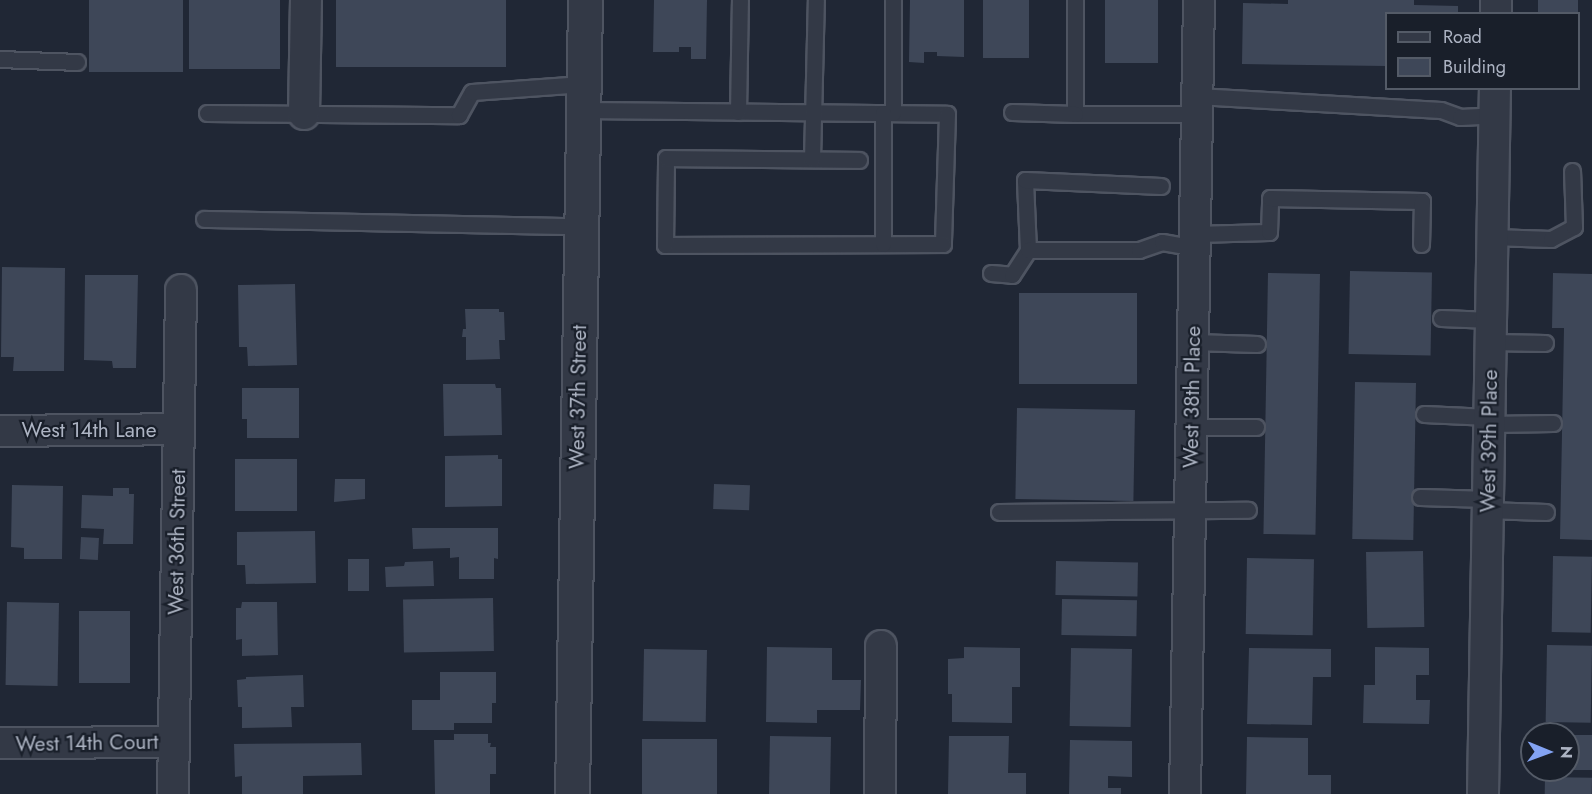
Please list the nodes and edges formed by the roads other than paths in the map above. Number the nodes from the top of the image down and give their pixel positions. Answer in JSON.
{"nodes":[{"id":1,"x":306,"y":0,"type":"edge"},
{"id":2,"x":585,"y":0,"type":"edge"},
{"id":3,"x":740,"y":0,"type":"edge"},
{"id":4,"x":816,"y":0,"type":"edge"},
{"id":5,"x":893,"y":0,"type":"edge"},
{"id":6,"x":1075,"y":0,"type":"edge"},
{"id":7,"x":1199,"y":0,"type":"edge"},
{"id":8,"x":0,"y":58,"type":"edge"},
{"id":9,"x":77,"y":62,"type":"dead end"},
{"id":10,"x":583,"y":97,"type":"junction"},
{"id":11,"x":1494,"y":102,"type":"edge"},
{"id":12,"x":1197,"y":105,"type":"junction"},
{"id":13,"x":738,"y":112,"type":"junction"},
{"id":14,"x":814,"y":112,"type":"junction"},
{"id":15,"x":1012,"y":112,"type":"dead end"},
{"id":16,"x":207,"y":113,"type":"dead end"},
{"id":17,"x":888,"y":113,"type":"junction"},
{"id":18,"x":304,"y":114,"type":"junction"},
{"id":19,"x":1075,"y":114,"type":"junction"},
{"id":20,"x":812,"y":159,"type":"junction"},
{"id":21,"x":859,"y":160,"type":"dead end"},
{"id":22,"x":1572,"y":171,"type":"dead end"},
{"id":23,"x":1161,"y":186,"type":"dead end"},
{"id":24,"x":204,"y":219,"type":"dead end"},
{"id":25,"x":581,"y":226,"type":"junction"},
{"id":26,"x":1492,"y":237,"type":"junction"},
{"id":27,"x":1195,"y":241,"type":"junction"},
{"id":28,"x":883,"y":244,"type":"junction"},
{"id":29,"x":1421,"y":244,"type":"dead end"},
{"id":30,"x":1028,"y":250,"type":"junction"},
{"id":31,"x":991,"y":273,"type":"dead end"},
{"id":32,"x":181,"y":290,"type":"dead end"},
{"id":33,"x":1441,"y":318,"type":"dead end"},
{"id":34,"x":1490,"y":331,"type":"junction"},
{"id":35,"x":1193,"y":342,"type":"junction"},
{"id":36,"x":1545,"y":343,"type":"dead end"},
{"id":37,"x":1257,"y":344,"type":"dead end"},
{"id":38,"x":1424,"y":414,"type":"dead end"},
{"id":39,"x":1489,"y":421,"type":"junction"},
{"id":40,"x":1553,"y":423,"type":"dead end"},
{"id":41,"x":1192,"y":427,"type":"junction"},
{"id":42,"x":1256,"y":427,"type":"dead end"},
{"id":43,"x":178,"y":429,"type":"junction"},
{"id":44,"x":0,"y":431,"type":"edge"},
{"id":45,"x":1420,"y":498,"type":"dead end"},
{"id":46,"x":1488,"y":505,"type":"junction"},
{"id":47,"x":1248,"y":510,"type":"dead end"},
{"id":48,"x":1190,"y":511,"type":"junction"},
{"id":49,"x":999,"y":512,"type":"dead end"},
{"id":50,"x":1546,"y":512,"type":"dead end"},
{"id":51,"x":881,"y":646,"type":"dead end"},
{"id":52,"x":174,"y":742,"type":"junction"},
{"id":53,"x":0,"y":743,"type":"edge"},
{"id":54,"x":173,"y":794,"type":"edge"},
{"id":55,"x":573,"y":794,"type":"edge"},
{"id":56,"x":880,"y":794,"type":"edge"},
{"id":57,"x":1185,"y":794,"type":"edge"},
{"id":58,"x":1483,"y":794,"type":"edge"}],
"edges":[{"from":1,"to":18,"type":"street"},
{"from":2,"to":10,"type":"street","name":"West 37th Street"},
{"from":3,"to":13,"type":"lane"},
{"from":4,"to":14,"type":"lane"},
{"from":5,"to":17,"type":"lane"},
{"from":6,"to":19,"type":"lane"},
{"from":7,"to":12,"type":"street","name":"West 38th Place"},
{"from":8,"to":9,"type":"lane"},
{"from":10,"to":13,"type":"lane"},
{"from":10,"to":18,"type":"lane"},
{"from":10,"to":25,"type":"street","name":"West 37th Street"},
{"from":11,"to":12,"type":"lane"},
{"from":11,"to":26,"type":"street","name":"West 39th Place"},
{"from":12,"to":19,"type":"lane"},
{"from":12,"to":27,"type":"street","name":"West 38th Place"},
{"from":13,"to":14,"type":"lane"},
{"from":14,"to":17,"type":"lane"},
{"from":14,"to":20,"type":"lane"},
{"from":15,"to":19,"type":"lane"},
{"from":16,"to":18,"type":"lane"},
{"from":17,"to":28,"type":"lane"},
{"from":17,"to":28,"type":"lane"},
{"from":20,"to":21,"type":"lane"},
{"from":20,"to":28,"type":"lane"},
{"from":22,"to":26,"type":"lane"},
{"from":23,"to":30,"type":"lane"},
{"from":24,"to":25,"type":"lane"},
{"from":25,"to":55,"type":"street","name":"West 37th Street"},
{"from":26,"to":34,"type":"street","name":"West 39th Place"},
{"from":27,"to":29,"type":"lane"},
{"from":27,"to":30,"type":"lane"},
{"from":27,"to":35,"type":"street","name":"West 38th Place"},
{"from":30,"to":31,"type":"lane"},
{"from":32,"to":43,"type":"street","name":"West 36th Street"},
{"from":33,"to":34,"type":"lane"},
{"from":34,"to":36,"type":"lane"},
{"from":34,"to":39,"type":"street","name":"West 39th Place"},
{"from":35,"to":37,"type":"lane"},
{"from":35,"to":41,"type":"street","name":"West 38th Place"},
{"from":38,"to":39,"type":"lane"},
{"from":39,"to":40,"type":"lane"},
{"from":39,"to":46,"type":"street","name":"West 39th Place"},
{"from":41,"to":42,"type":"lane"},
{"from":41,"to":48,"type":"street","name":"West 38th Place"},
{"from":43,"to":44,"type":"street","name":"West 14th Lane"},
{"from":43,"to":52,"type":"street","name":"West 36th Street"},
{"from":45,"to":46,"type":"lane"},
{"from":46,"to":50,"type":"lane"},
{"from":46,"to":58,"type":"street","name":"West 39th Place"},
{"from":47,"to":48,"type":"lane"},
{"from":48,"to":49,"type":"lane"},
{"from":48,"to":57,"type":"street","name":"West 38th Place"},
{"from":51,"to":56,"type":"street"},
{"from":52,"to":53,"type":"street","name":"West 14th Court"},
{"from":52,"to":54,"type":"street","name":"West 36th Street"}]}
